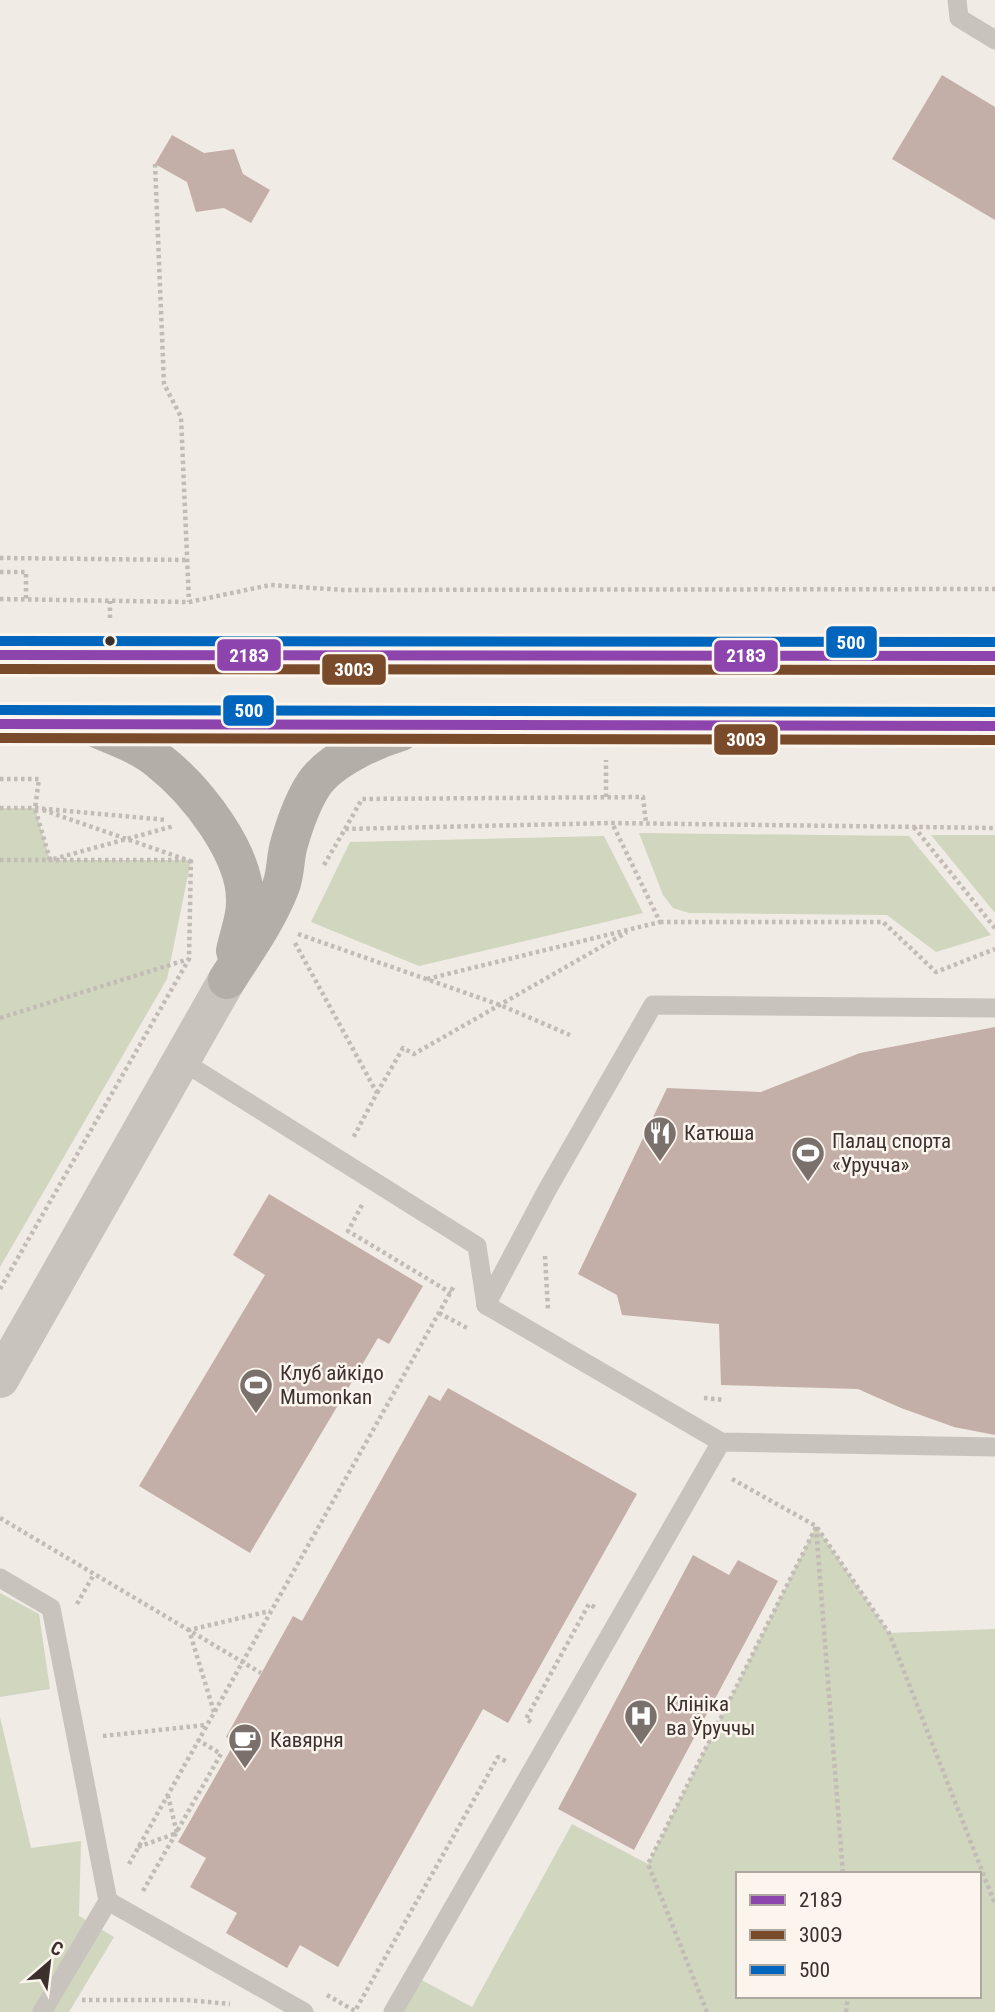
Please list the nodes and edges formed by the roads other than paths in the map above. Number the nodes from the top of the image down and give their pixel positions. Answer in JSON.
{"nodes":[{"id":1,"x":957,"y":0,"type":"edge"},
{"id":2,"x":995,"y":40,"type":"edge"},
{"id":3,"x":0,"y":655,"type":"edge"},
{"id":4,"x":995,"y":656,"type":"edge"},
{"id":5,"x":0,"y":724,"type":"edge"},
{"id":6,"x":85,"y":724,"type":"junction"},
{"id":7,"x":423,"y":725,"type":"junction"},
{"id":8,"x":995,"y":726,"type":"edge"},
{"id":9,"x":228,"y":980,"type":"junction"},
{"id":10,"x":995,"y":1008,"type":"edge"},
{"id":11,"x":182,"y":1061,"type":"junction"},
{"id":12,"x":486,"y":1305,"type":"junction"},
{"id":13,"x":0,"y":1379,"type":"edge"},
{"id":14,"x":721,"y":1442,"type":"junction"},
{"id":15,"x":995,"y":1447,"type":"edge"},
{"id":16,"x":0,"y":1578,"type":"edge"},
{"id":17,"x":108,"y":1901,"type":"junction"},
{"id":18,"x":46,"y":2006,"type":"edge"},
{"id":19,"x":304,"y":2012,"type":"edge"},
{"id":20,"x":393,"y":2012,"type":"edge"}],
"edges":[{"from":1,"to":2,"type":"lane"},
{"from":3,"to":4,"type":"highway"},
{"from":5,"to":6,"type":"highway"},
{"from":6,"to":7,"type":"highway"},
{"from":6,"to":9,"type":"highway"},
{"from":7,"to":8,"type":"highway"},
{"from":7,"to":9,"type":"highway"},
{"from":9,"to":11,"type":"street"},
{"from":10,"to":12,"type":"lane"},
{"from":11,"to":12,"type":"lane"},
{"from":11,"to":13,"type":"street"},
{"from":12,"to":14,"type":"lane"},
{"from":14,"to":15,"type":"lane"},
{"from":14,"to":20,"type":"lane"},
{"from":16,"to":17,"type":"lane"},
{"from":17,"to":18,"type":"lane"},
{"from":17,"to":19,"type":"lane"}]}
